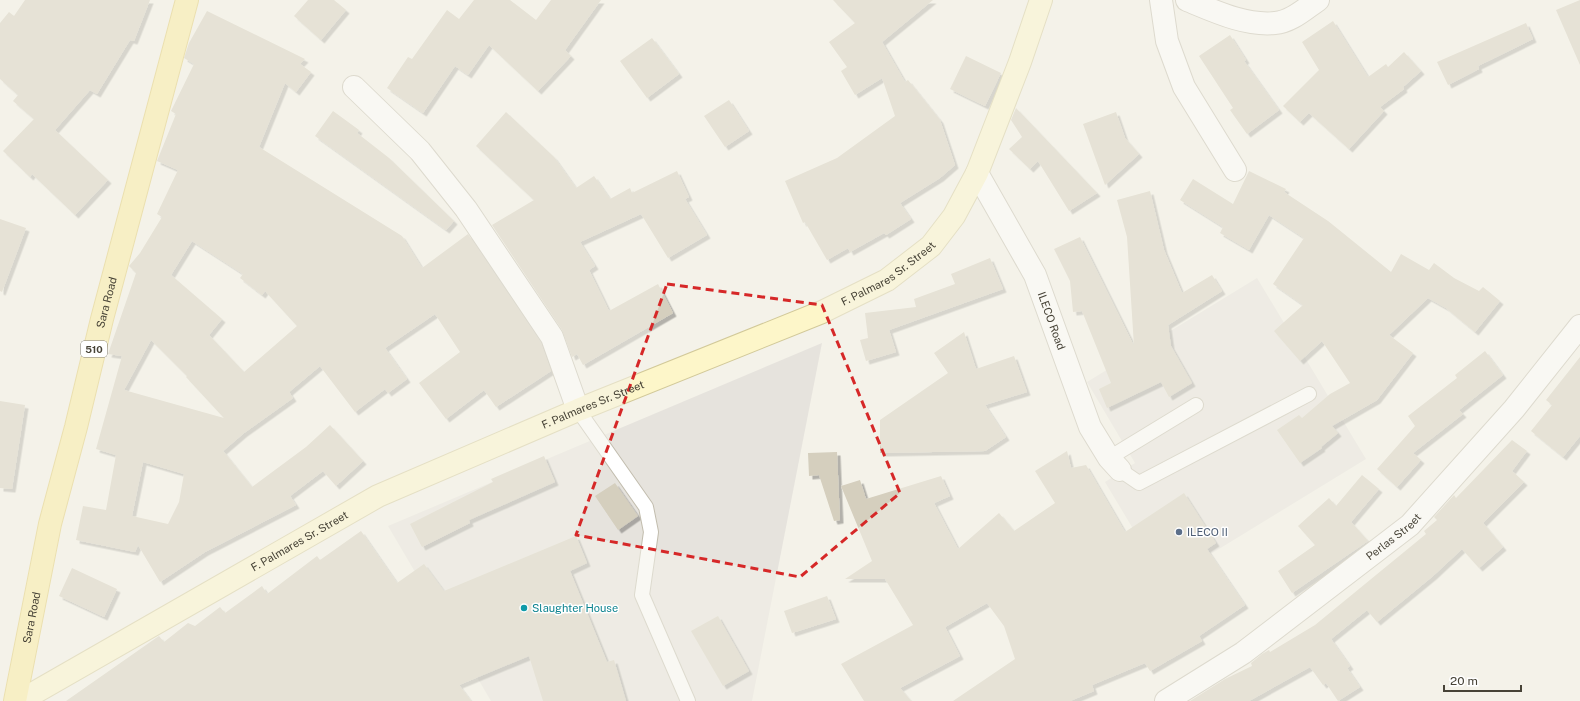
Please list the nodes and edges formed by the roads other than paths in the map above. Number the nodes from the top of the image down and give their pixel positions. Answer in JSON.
{"nodes":[{"id":1,"x":187,"y":0,"type":"edge"},
{"id":2,"x":1041,"y":0,"type":"edge"},
{"id":3,"x":1161,"y":0,"type":"edge"},
{"id":4,"x":1187,"y":0,"type":"edge"},
{"id":5,"x":1318,"y":0,"type":"edge"},
{"id":6,"x":354,"y":87,"type":"dead end"},
{"id":7,"x":1235,"y":170,"type":"dead end"},
{"id":8,"x":977,"y":173,"type":"junction"},
{"id":9,"x":1580,"y":326,"type":"edge"},
{"id":10,"x":1309,"y":394,"type":"dead end"},
{"id":11,"x":1196,"y":405,"type":"dead end"},
{"id":12,"x":578,"y":410,"type":"junction"},
{"id":13,"x":1114,"y":464,"type":"junction"},
{"id":14,"x":15,"y":701,"type":"edge"},
{"id":15,"x":20,"y":701,"type":"edge"},
{"id":16,"x":688,"y":701,"type":"edge"},
{"id":17,"x":1166,"y":701,"type":"edge"}],
"edges":[{"from":1,"to":14,"type":"main road","name":"Sara Road","number":"510"},
{"from":2,"to":8,"type":"main road","name":"F. Palmares Sr. Street"},
{"from":3,"to":7,"type":"street"},
{"from":4,"to":5,"type":"street"},
{"from":6,"to":12,"type":"street"},
{"from":8,"to":12,"type":"main road","name":"F. Palmares Sr. Street"},
{"from":8,"to":13,"type":"street","name":"ILECO Road"},
{"from":9,"to":17,"type":"street","name":"Perlas Street"},
{"from":10,"to":13,"type":"lane"},
{"from":11,"to":13,"type":"lane"},
{"from":12,"to":15,"type":"main road","name":"F. Palmares Sr. Street"},
{"from":12,"to":16,"type":"lane"}]}
